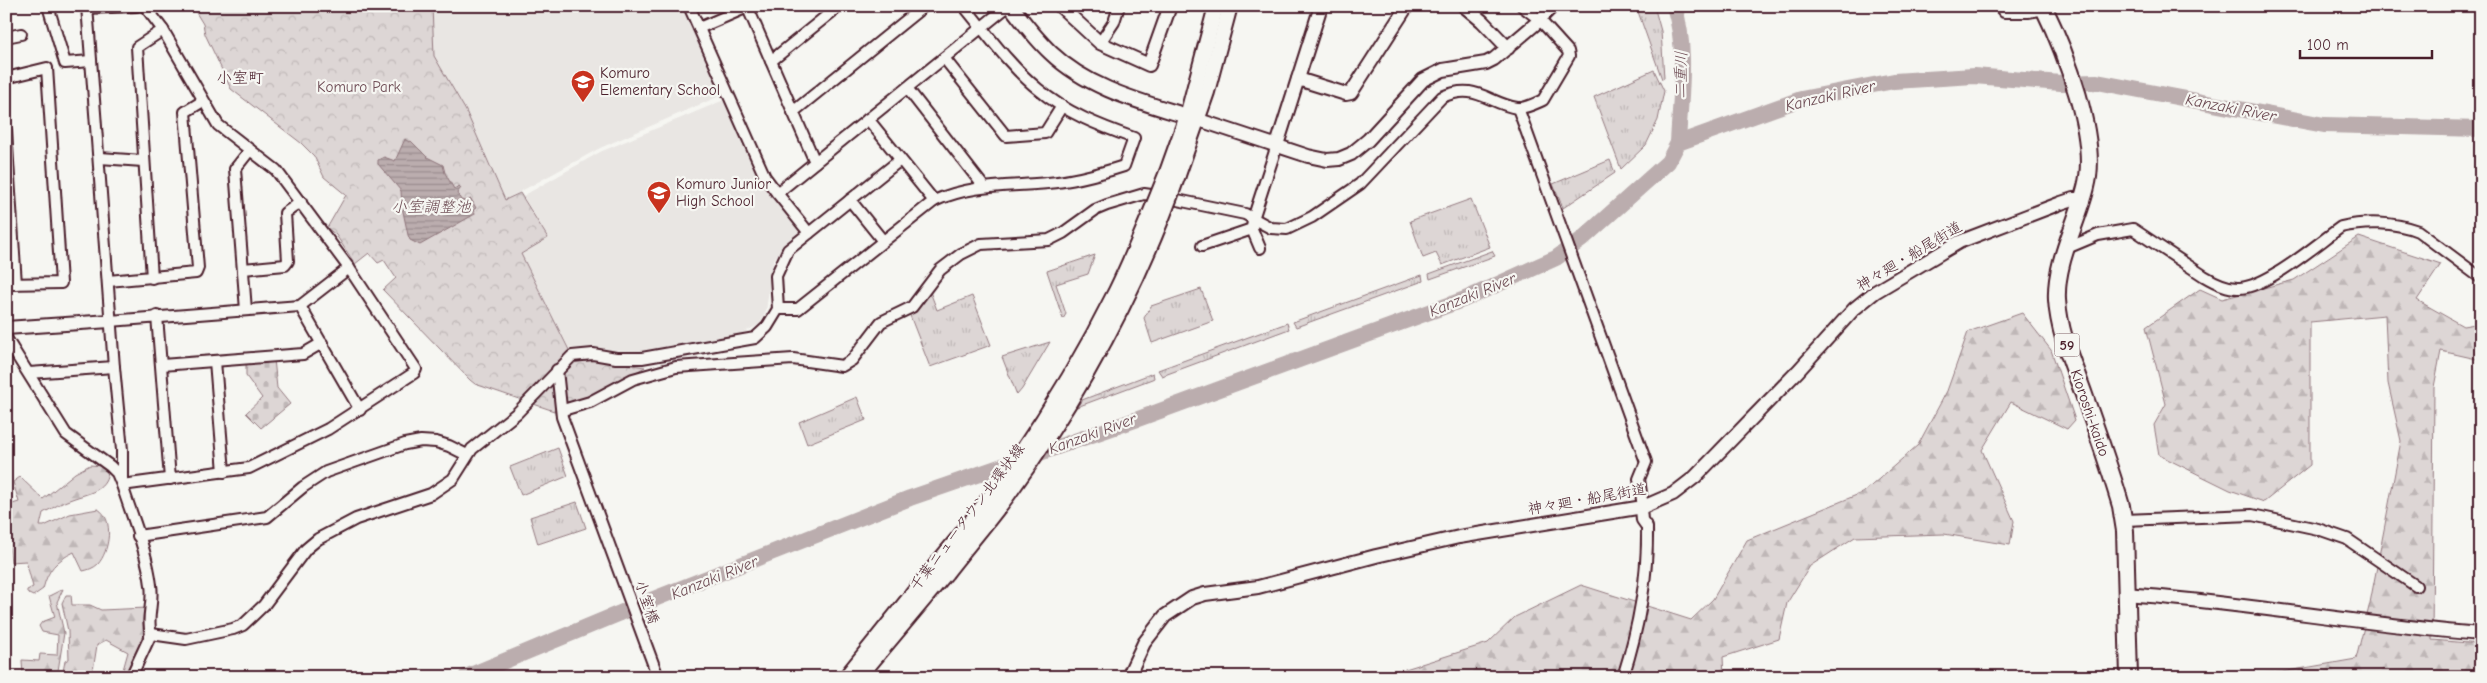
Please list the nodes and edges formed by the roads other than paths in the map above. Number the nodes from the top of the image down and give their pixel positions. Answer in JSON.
{"nodes":[{"id":1,"x":48,"y":6,"type":"edge"},
{"id":2,"x":136,"y":6,"type":"edge"},
{"id":3,"x":145,"y":6,"type":"edge"},
{"id":4,"x":689,"y":6,"type":"edge"},
{"id":5,"x":839,"y":6,"type":"edge"},
{"id":6,"x":924,"y":6,"type":"edge"},
{"id":7,"x":964,"y":6,"type":"edge"},
{"id":8,"x":1009,"y":6,"type":"edge"},
{"id":9,"x":1060,"y":6,"type":"edge"},
{"id":10,"x":1119,"y":6,"type":"edge"},
{"id":11,"x":1170,"y":6,"type":"edge"},
{"id":12,"x":1216,"y":6,"type":"edge"},
{"id":13,"x":1230,"y":6,"type":"edge"},
{"id":14,"x":1322,"y":6,"type":"edge"},
{"id":15,"x":1407,"y":6,"type":"edge"},
{"id":16,"x":1464,"y":6,"type":"edge"},
{"id":17,"x":1522,"y":6,"type":"edge"},
{"id":18,"x":1554,"y":6,"type":"edge"},
{"id":19,"x":1999,"y":6,"type":"edge"},
{"id":20,"x":87,"y":7,"type":"edge"},
{"id":21,"x":748,"y":7,"type":"edge"},
{"id":22,"x":2044,"y":8,"type":"edge"},
{"id":23,"x":1540,"y":20,"type":"junction"},
{"id":24,"x":982,"y":27,"type":"junction"},
{"id":25,"x":699,"y":28,"type":"junction"},
{"id":26,"x":162,"y":30,"type":"junction"},
{"id":27,"x":21,"y":34,"type":"dead end"},
{"id":28,"x":6,"y":37,"type":"edge"},
{"id":29,"x":1100,"y":43,"type":"junction"},
{"id":30,"x":1508,"y":48,"type":"junction"},
{"id":31,"x":944,"y":58,"type":"junction"},
{"id":32,"x":91,"y":60,"type":"junction"},
{"id":33,"x":771,"y":61,"type":"junction"},
{"id":34,"x":6,"y":78,"type":"edge"},
{"id":35,"x":1298,"y":79,"type":"junction"},
{"id":36,"x":907,"y":88,"type":"junction"},
{"id":37,"x":203,"y":101,"type":"junction"},
{"id":38,"x":1062,"y":106,"type":"junction"},
{"id":39,"x":1518,"y":108,"type":"junction"},
{"id":40,"x":793,"y":112,"type":"junction"},
{"id":41,"x":1193,"y":118,"type":"junction"},
{"id":42,"x":868,"y":120,"type":"junction"},
{"id":43,"x":6,"y":131,"type":"edge"},
{"id":44,"x":1277,"y":145,"type":"junction"},
{"id":45,"x":250,"y":150,"type":"junction"},
{"id":46,"x":100,"y":158,"type":"junction"},
{"id":47,"x":900,"y":160,"type":"junction"},
{"id":48,"x":143,"y":161,"type":"junction"},
{"id":49,"x":815,"y":162,"type":"junction"},
{"id":50,"x":984,"y":187,"type":"junction"},
{"id":51,"x":777,"y":193,"type":"junction"},
{"id":52,"x":2083,"y":199,"type":"junction"},
{"id":53,"x":850,"y":200,"type":"junction"},
{"id":54,"x":934,"y":200,"type":"junction"},
{"id":55,"x":301,"y":202,"type":"junction"},
{"id":56,"x":1253,"y":224,"type":"junction"},
{"id":57,"x":809,"y":233,"type":"junction"},
{"id":58,"x":883,"y":241,"type":"junction"},
{"id":59,"x":1202,"y":246,"type":"dead end"},
{"id":60,"x":1260,"y":248,"type":"dead end"},
{"id":61,"x":2067,"y":248,"type":"junction"},
{"id":62,"x":349,"y":268,"type":"junction"},
{"id":63,"x":244,"y":270,"type":"junction"},
{"id":64,"x":152,"y":278,"type":"junction"},
{"id":65,"x":2481,"y":278,"type":"edge"},
{"id":66,"x":108,"y":280,"type":"junction"},
{"id":67,"x":11,"y":284,"type":"edge"},
{"id":68,"x":300,"y":306,"type":"junction"},
{"id":69,"x":778,"y":309,"type":"junction"},
{"id":70,"x":246,"y":310,"type":"junction"},
{"id":71,"x":157,"y":316,"type":"junction"},
{"id":72,"x":110,"y":321,"type":"junction"},
{"id":73,"x":6,"y":328,"type":"edge"},
{"id":74,"x":6,"y":338,"type":"edge"},
{"id":75,"x":322,"y":343,"type":"junction"},
{"id":76,"x":215,"y":361,"type":"junction"},
{"id":77,"x":162,"y":365,"type":"junction"},
{"id":78,"x":114,"y":367,"type":"junction"},
{"id":79,"x":29,"y":373,"type":"junction"},
{"id":80,"x":552,"y":376,"type":"junction"},
{"id":81,"x":360,"y":410,"type":"junction"},
{"id":82,"x":563,"y":410,"type":"junction"},
{"id":83,"x":467,"y":455,"type":"junction"},
{"id":84,"x":224,"y":472,"type":"junction"},
{"id":85,"x":170,"y":479,"type":"junction"},
{"id":86,"x":122,"y":485,"type":"junction"},
{"id":87,"x":1642,"y":507,"type":"junction"},
{"id":88,"x":2124,"y":520,"type":"junction"},
{"id":89,"x":138,"y":536,"type":"junction"},
{"id":90,"x":941,"y":569,"type":"junction"},
{"id":91,"x":2416,"y":586,"type":"dead end"},
{"id":92,"x":2125,"y":594,"type":"junction"},
{"id":93,"x":151,"y":634,"type":"junction"},
{"id":94,"x":2481,"y":634,"type":"edge"},
{"id":95,"x":131,"y":677,"type":"edge"},
{"id":96,"x":658,"y":677,"type":"edge"},
{"id":97,"x":846,"y":677,"type":"edge"},
{"id":98,"x":859,"y":677,"type":"edge"},
{"id":99,"x":1128,"y":677,"type":"edge"},
{"id":100,"x":1623,"y":677,"type":"edge"},
{"id":101,"x":2129,"y":677,"type":"edge"}],
"edges":[{"from":1,"to":32,"type":"street"},
{"from":2,"to":20,"type":"street"},
{"from":3,"to":26,"type":"street"},
{"from":4,"to":25,"type":"street"},
{"from":5,"to":33,"type":"street"},
{"from":6,"to":40,"type":"street"},
{"from":7,"to":24,"type":"street"},
{"from":8,"to":24,"type":"street"},
{"from":8,"to":41,"type":"main road"},
{"from":9,"to":29,"type":"street"},
{"from":10,"to":29,"type":"street"},
{"from":11,"to":29,"type":"street"},
{"from":12,"to":41,"type":"main road","name":"千葉ニュータウン北環状線"},
{"from":13,"to":41,"type":"main road","name":"千葉ニュータウン北環状線"},
{"from":14,"to":35,"type":"street"},
{"from":15,"to":35,"type":"street"},
{"from":16,"to":30,"type":"street"},
{"from":17,"to":23,"type":"street"},
{"from":18,"to":23,"type":"street"},
{"from":19,"to":22,"type":"street"},
{"from":20,"to":32,"type":"street"},
{"from":21,"to":25,"type":"street"},
{"from":21,"to":33,"type":"street"},
{"from":22,"to":52,"type":"main road","name":"Kioroshi-kaido","number":"59"},
{"from":23,"to":30,"type":"street"},
{"from":23,"to":39,"type":"street"},
{"from":24,"to":31,"type":"street"},
{"from":24,"to":38,"type":"street"},
{"from":25,"to":51,"type":"street"},
{"from":26,"to":37,"type":"street"},
{"from":26,"to":48,"type":"street"},
{"from":27,"to":28,"type":"street"},
{"from":30,"to":44,"type":"street"},
{"from":31,"to":36,"type":"street"},
{"from":31,"to":38,"type":"street"},
{"from":32,"to":46,"type":"street"},
{"from":33,"to":40,"type":"street"},
{"from":34,"to":67,"type":"street"},
{"from":35,"to":44,"type":"street"},
{"from":36,"to":42,"type":"street"},
{"from":36,"to":50,"type":"street"},
{"from":37,"to":45,"type":"street"},
{"from":37,"to":64,"type":"street"},
{"from":38,"to":50,"type":"street"},
{"from":39,"to":56,"type":"street"},
{"from":39,"to":87,"type":"street"},
{"from":40,"to":49,"type":"street"},
{"from":41,"to":44,"type":"street"},
{"from":41,"to":90,"type":"main road","name":"千葉ニュータウン北環状線","bridge":true},
{"from":42,"to":47,"type":"street"},
{"from":42,"to":49,"type":"street"},
{"from":43,"to":67,"type":"street"},
{"from":44,"to":56,"type":"street"},
{"from":45,"to":55,"type":"street"},
{"from":45,"to":63,"type":"street"},
{"from":46,"to":48,"type":"street"},
{"from":46,"to":66,"type":"street"},
{"from":47,"to":53,"type":"street"},
{"from":47,"to":54,"type":"street"},
{"from":48,"to":64,"type":"street"},
{"from":49,"to":51,"type":"street"},
{"from":50,"to":54,"type":"street"},
{"from":51,"to":57,"type":"street"},
{"from":52,"to":61,"type":"main road","name":"Kioroshi-kaido","number":"59"},
{"from":52,"to":87,"type":"street","name":"神々廻・船尾街道"},
{"from":53,"to":57,"type":"street"},
{"from":53,"to":58,"type":"street"},
{"from":54,"to":58,"type":"street"},
{"from":55,"to":62,"type":"street"},
{"from":55,"to":63,"type":"street"},
{"from":56,"to":59,"type":"street"},
{"from":56,"to":60,"type":"street"},
{"from":56,"to":82,"type":"street"},
{"from":57,"to":69,"type":"street"},
{"from":58,"to":69,"type":"street"},
{"from":61,"to":65,"type":"street"},
{"from":61,"to":88,"type":"main road","name":"Kioroshi-kaido","number":"59"},
{"from":62,"to":68,"type":"street"},
{"from":62,"to":81,"type":"street"},
{"from":63,"to":70,"type":"street"},
{"from":64,"to":66,"type":"street"},
{"from":66,"to":72,"type":"street"},
{"from":68,"to":70,"type":"street"},
{"from":68,"to":75,"type":"street"},
{"from":69,"to":80,"type":"street"},
{"from":70,"to":71,"type":"street"},
{"from":71,"to":72,"type":"street"},
{"from":71,"to":77,"type":"street"},
{"from":72,"to":73,"type":"street"},
{"from":72,"to":78,"type":"street"},
{"from":74,"to":79,"type":"street"},
{"from":75,"to":76,"type":"street"},
{"from":75,"to":81,"type":"street"},
{"from":76,"to":77,"type":"street"},
{"from":76,"to":84,"type":"street"},
{"from":77,"to":85,"type":"street"},
{"from":78,"to":79,"type":"street"},
{"from":78,"to":86,"type":"street"},
{"from":79,"to":86,"type":"street"},
{"from":80,"to":82,"type":"street","name":"小室橋"},
{"from":80,"to":83,"type":"street"},
{"from":81,"to":84,"type":"street"},
{"from":82,"to":96,"type":"street","name":"小室橋"},
{"from":83,"to":89,"type":"street"},
{"from":83,"to":93,"type":"street"},
{"from":84,"to":85,"type":"street"},
{"from":85,"to":86,"type":"street"},
{"from":86,"to":89,"type":"street"},
{"from":87,"to":99,"type":"street","name":"神々廻・船尾街道"},
{"from":87,"to":100,"type":"street"},
{"from":88,"to":91,"type":"street"},
{"from":88,"to":92,"type":"main road","name":"Kioroshi-kaido","number":"59"},
{"from":89,"to":93,"type":"street"},
{"from":90,"to":97,"type":"main road","name":"千葉ニュータウン北環状線"},
{"from":90,"to":98,"type":"main road","name":"千葉ニュータウン北環状線"},
{"from":92,"to":94,"type":"street"},
{"from":92,"to":101,"type":"main road","name":"Kioroshi-kaido","number":"59"},
{"from":93,"to":95,"type":"street"}]}
